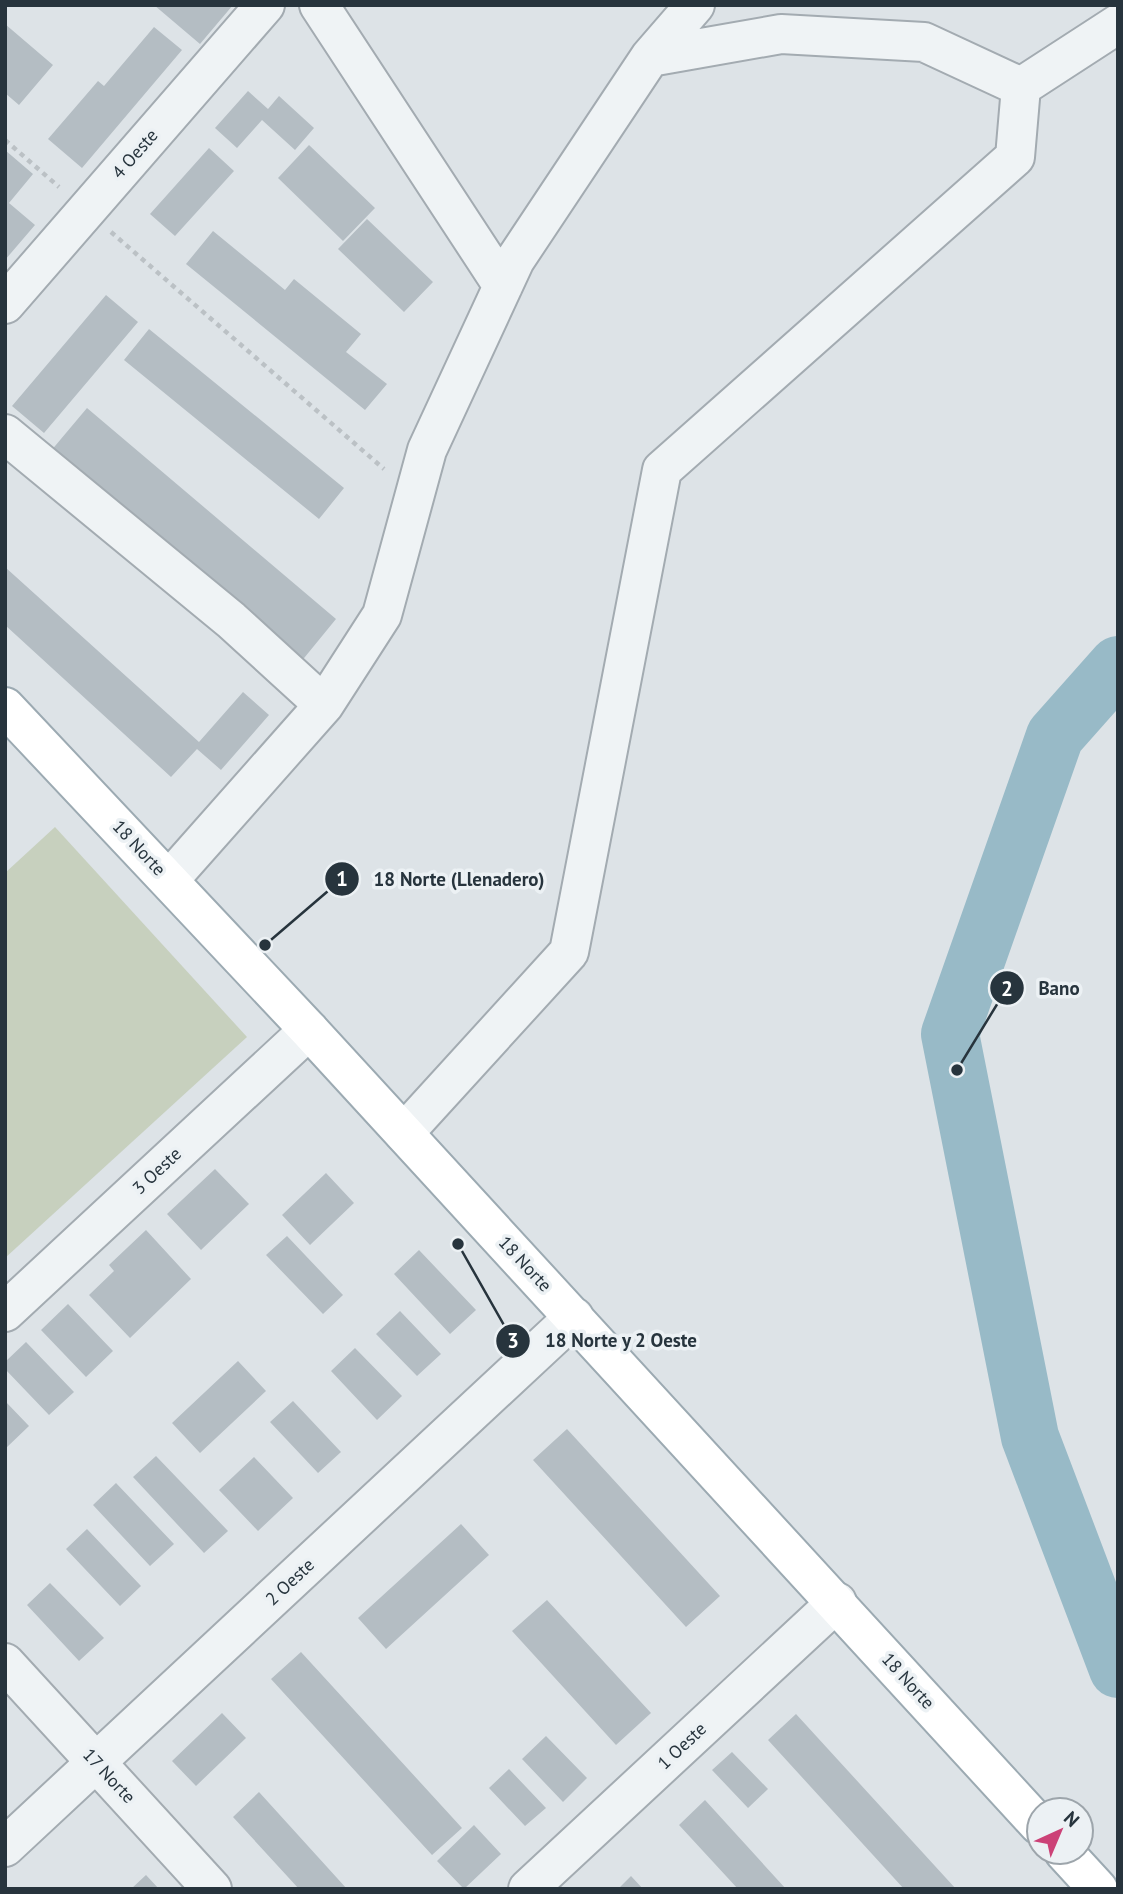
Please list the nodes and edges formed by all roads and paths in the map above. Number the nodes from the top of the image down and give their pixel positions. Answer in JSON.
{"nodes":[{"id":1,"x":265,"y":5,"type":"edge"},
{"id":2,"x":319,"y":5,"type":"edge"},
{"id":3,"x":695,"y":5,"type":"edge"},
{"id":4,"x":1118,"y":24,"type":"edge"},
{"id":5,"x":650,"y":57,"type":"junction"},
{"id":6,"x":1021,"y":87,"type":"junction"},
{"id":7,"x":5,"y":140,"type":"edge"},
{"id":8,"x":86,"y":211,"type":"junction"},
{"id":9,"x":503,"y":286,"type":"junction"},
{"id":10,"x":5,"y":304,"type":"edge"},
{"id":11,"x":5,"y":433,"type":"edge"},
{"id":12,"x":414,"y":495,"type":"junction"},
{"id":13,"x":324,"y":705,"type":"junction"},
{"id":14,"x":5,"y":707,"type":"edge"},
{"id":15,"x":169,"y":880,"type":"junction"},
{"id":16,"x":309,"y":1030,"type":"junction"},
{"id":17,"x":404,"y":1133,"type":"junction"},
{"id":18,"x":5,"y":1312,"type":"edge"},
{"id":19,"x":574,"y":1317,"type":"junction"},
{"id":20,"x":837,"y":1602,"type":"junction"},
{"id":21,"x":5,"y":1663,"type":"edge"},
{"id":22,"x":96,"y":1762,"type":"junction"},
{"id":23,"x":1025,"y":1810,"type":"edge"},
{"id":24,"x":5,"y":1847,"type":"edge"},
{"id":25,"x":1075,"y":1866,"type":"edge"},
{"id":26,"x":1090,"y":1886,"type":"edge"},
{"id":27,"x":212,"y":1889,"type":"edge"},
{"id":28,"x":528,"y":1889,"type":"edge"}],
"edges":[{"from":1,"to":8,"type":"street","name":"4 Oeste"},
{"from":2,"to":9,"type":"street"},
{"from":3,"to":5,"type":"street"},
{"from":4,"to":6,"type":"street"},
{"from":5,"to":6,"type":"street"},
{"from":5,"to":9,"type":"street"},
{"from":6,"to":17,"type":"street"},
{"from":7,"to":8,"type":"path"},
{"from":8,"to":10,"type":"street","name":"4 Oeste"},
{"from":8,"to":12,"type":"path"},
{"from":9,"to":12,"type":"street"},
{"from":11,"to":13,"type":"street"},
{"from":12,"to":13,"type":"street"},
{"from":13,"to":15,"type":"street"},
{"from":14,"to":15,"type":"main road","name":"18 Norte"},
{"from":15,"to":16,"type":"main road","name":"18 Norte"},
{"from":16,"to":17,"type":"main road","name":"18 Norte"},
{"from":16,"to":18,"type":"street","name":"3 Oeste"},
{"from":17,"to":19,"type":"main road","name":"18 Norte"},
{"from":19,"to":20,"type":"main road","name":"18 Norte"},
{"from":19,"to":22,"type":"street","name":"2 Oeste"},
{"from":20,"to":23,"type":"main road","name":"18 Norte"},
{"from":20,"to":28,"type":"street","name":"1 Oeste"},
{"from":21,"to":22,"type":"street","name":"17 Norte"},
{"from":22,"to":24,"type":"street","name":"2 Oeste"},
{"from":22,"to":27,"type":"street","name":"17 Norte"},
{"from":25,"to":26,"type":"main road"}]}
